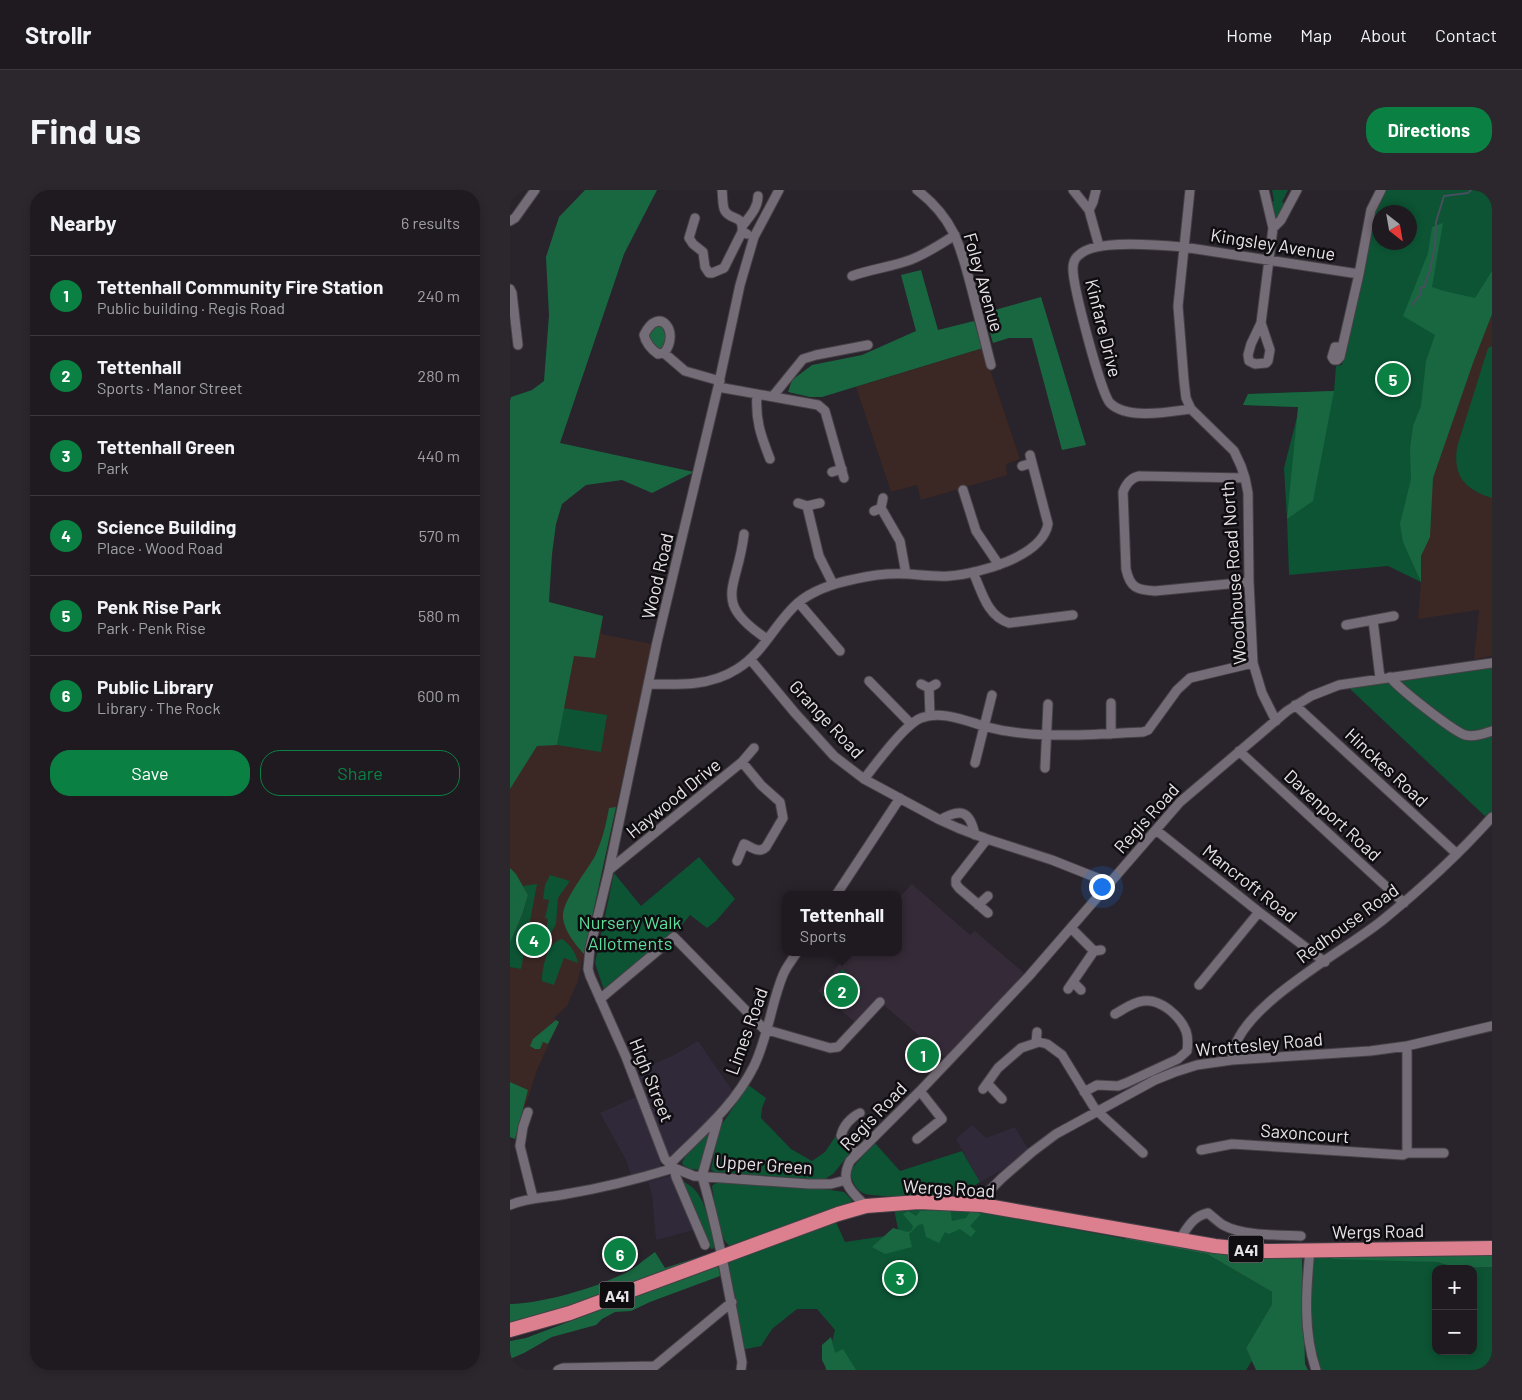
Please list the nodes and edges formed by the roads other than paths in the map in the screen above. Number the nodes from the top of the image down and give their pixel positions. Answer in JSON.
{"nodes":[{"id":1,"x":722,"y":190,"type":"edge"},
{"id":2,"x":917,"y":190,"type":"edge"},
{"id":3,"x":1074,"y":190,"type":"edge"},
{"id":4,"x":1096,"y":190,"type":"edge"},
{"id":5,"x":1190,"y":190,"type":"edge"},
{"id":6,"x":1264,"y":190,"type":"edge"},
{"id":7,"x":1297,"y":190,"type":"edge"},
{"id":8,"x":1381,"y":190,"type":"edge"},
{"id":9,"x":530,"y":193,"type":"edge"},
{"id":10,"x":775,"y":193,"type":"edge"},
{"id":11,"x":758,"y":196,"type":"dead end"},
{"id":12,"x":1089,"y":210,"type":"junction"},
{"id":13,"x":695,"y":218,"type":"dead end"},
{"id":14,"x":510,"y":221,"type":"edge"},
{"id":15,"x":742,"y":228,"type":"junction"},
{"id":16,"x":1273,"y":228,"type":"junction"},
{"id":17,"x":955,"y":234,"type":"junction"},
{"id":18,"x":754,"y":237,"type":"junction"},
{"id":19,"x":1099,"y":246,"type":"junction"},
{"id":20,"x":1183,"y":247,"type":"junction"},
{"id":21,"x":1269,"y":260,"type":"junction"},
{"id":22,"x":1359,"y":274,"type":"junction"},
{"id":23,"x":852,"y":276,"type":"dead end"},
{"id":24,"x":510,"y":289,"type":"edge"},
{"id":25,"x":1261,"y":322,"type":"dead end"},
{"id":26,"x":513,"y":334,"type":"edge"},
{"id":27,"x":868,"y":345,"type":"dead end"},
{"id":28,"x":518,"y":346,"type":"dead end"},
{"id":29,"x":1342,"y":347,"type":"dead end"},
{"id":30,"x":664,"y":353,"type":"dead end"},
{"id":31,"x":991,"y":365,"type":"dead end"},
{"id":32,"x":719,"y":384,"type":"junction"},
{"id":33,"x":757,"y":394,"type":"junction"},
{"id":34,"x":773,"y":396,"type":"junction"},
{"id":35,"x":1191,"y":409,"type":"junction"},
{"id":36,"x":770,"y":462,"type":"dead end"},
{"id":37,"x":1022,"y":466,"type":"dead end"},
{"id":38,"x":832,"y":472,"type":"dead end"},
{"id":39,"x":1245,"y":478,"type":"junction"},
{"id":40,"x":961,"y":496,"type":"dead end"},
{"id":41,"x":883,"y":498,"type":"dead end"},
{"id":42,"x":820,"y":503,"type":"dead end"},
{"id":43,"x":746,"y":541,"type":"dead end"},
{"id":44,"x":999,"y":565,"type":"junction"},
{"id":45,"x":973,"y":572,"type":"junction"},
{"id":46,"x":906,"y":574,"type":"junction"},
{"id":47,"x":1249,"y":582,"type":"junction"},
{"id":48,"x":833,"y":584,"type":"junction"},
{"id":49,"x":799,"y":603,"type":"junction"},
{"id":50,"x":1068,"y":613,"type":"dead end"},
{"id":51,"x":1394,"y":616,"type":"dead end"},
{"id":52,"x":1373,"y":620,"type":"junction"},
{"id":53,"x":1346,"y":625,"type":"dead end"},
{"id":54,"x":768,"y":639,"type":"junction"},
{"id":55,"x":840,"y":651,"type":"dead end"},
{"id":56,"x":750,"y":659,"type":"junction"},
{"id":57,"x":1252,"y":663,"type":"junction"},
{"id":58,"x":1492,"y":664,"type":"edge"},
{"id":59,"x":1390,"y":677,"type":"junction"},
{"id":60,"x":1380,"y":678,"type":"junction"},
{"id":61,"x":869,"y":681,"type":"dead end"},
{"id":62,"x":649,"y":684,"type":"junction"},
{"id":63,"x":929,"y":685,"type":"dead end"},
{"id":64,"x":993,"y":693,"type":"dead end"},
{"id":65,"x":1048,"y":702,"type":"dead end"},
{"id":66,"x":1111,"y":703,"type":"dead end"},
{"id":67,"x":1295,"y":705,"type":"junction"},
{"id":68,"x":930,"y":716,"type":"junction"},
{"id":69,"x":1276,"y":721,"type":"junction"},
{"id":70,"x":910,"y":724,"type":"junction"},
{"id":71,"x":984,"y":726,"type":"junction"},
{"id":72,"x":1492,"y":731,"type":"edge"},
{"id":73,"x":1048,"y":734,"type":"junction"},
{"id":74,"x":1111,"y":734,"type":"junction"},
{"id":75,"x":754,"y":748,"type":"dead end"},
{"id":76,"x":1239,"y":751,"type":"junction"},
{"id":77,"x":742,"y":762,"type":"junction"},
{"id":78,"x":975,"y":763,"type":"dead end"},
{"id":79,"x":1045,"y":768,"type":"dead end"},
{"id":80,"x":864,"y":779,"type":"junction"},
{"id":81,"x":900,"y":798,"type":"junction"},
{"id":82,"x":1492,"y":818,"type":"edge"},
{"id":83,"x":940,"y":820,"type":"junction"},
{"id":84,"x":1156,"y":830,"type":"junction"},
{"id":85,"x":975,"y":835,"type":"junction"},
{"id":86,"x":987,"y":839,"type":"junction"},
{"id":87,"x":1457,"y":854,"type":"junction"},
{"id":88,"x":736,"y":860,"type":"dead end"},
{"id":89,"x":609,"y":870,"type":"junction"},
{"id":90,"x":1110,"y":883,"type":"junction"},
{"id":91,"x":839,"y":891,"type":"edge"},
{"id":92,"x":988,"y":896,"type":"dead end"},
{"id":93,"x":1404,"y":903,"type":"junction"},
{"id":94,"x":978,"y":905,"type":"junction"},
{"id":95,"x":1259,"y":912,"type":"junction"},
{"id":96,"x":988,"y":913,"type":"dead end"},
{"id":97,"x":1071,"y":928,"type":"junction"},
{"id":98,"x":794,"y":956,"type":"edge"},
{"id":99,"x":1325,"y":962,"type":"junction"},
{"id":100,"x":590,"y":976,"type":"joint"},
{"id":101,"x":1200,"y":985,"type":"dead end"},
{"id":102,"x":1081,"y":990,"type":"dead end"},
{"id":103,"x":600,"y":999,"type":"junction"},
{"id":104,"x":880,"y":1002,"type":"dead end"},
{"id":105,"x":1115,"y":1014,"type":"dead end"},
{"id":106,"x":1492,"y":1026,"type":"edge"},
{"id":107,"x":767,"y":1030,"type":"junction"},
{"id":108,"x":1037,"y":1032,"type":"dead end"},
{"id":109,"x":1036,"y":1043,"type":"junction"},
{"id":110,"x":1407,"y":1046,"type":"junction"},
{"id":111,"x":1232,"y":1060,"type":"junction"},
{"id":112,"x":920,"y":1091,"type":"junction"},
{"id":113,"x":1084,"y":1092,"type":"junction"},
{"id":114,"x":1002,"y":1099,"type":"dead end"},
{"id":115,"x":528,"y":1112,"type":"dead end"},
{"id":116,"x":1098,"y":1112,"type":"junction"},
{"id":117,"x":860,"y":1113,"type":"dead end"},
{"id":118,"x":718,"y":1117,"type":"junction"},
{"id":119,"x":917,"y":1139,"type":"dead end"},
{"id":120,"x":1201,"y":1150,"type":"dead end"},
{"id":121,"x":1143,"y":1152,"type":"dead end"},
{"id":122,"x":857,"y":1153,"type":"junction"},
{"id":123,"x":1407,"y":1153,"type":"junction"},
{"id":124,"x":1444,"y":1153,"type":"dead end"},
{"id":125,"x":672,"y":1166,"type":"junction"},
{"id":126,"x":702,"y":1176,"type":"junction"},
{"id":127,"x":846,"y":1180,"type":"junction"},
{"id":128,"x":533,"y":1198,"type":"junction"},
{"id":129,"x":510,"y":1205,"type":"edge"},
{"id":130,"x":982,"y":1205,"type":"junction"},
{"id":131,"x":866,"y":1206,"type":"junction"},
{"id":132,"x":1263,"y":1235,"type":"junction"},
{"id":133,"x":1300,"y":1236,"type":"dead end"},
{"id":134,"x":1180,"y":1239,"type":"junction"},
{"id":135,"x":705,"y":1245,"type":"dead end"},
{"id":136,"x":1492,"y":1248,"type":"edge"},
{"id":137,"x":1310,"y":1250,"type":"junction"},
{"id":138,"x":1265,"y":1251,"type":"junction"},
{"id":139,"x":723,"y":1256,"type":"junction"},
{"id":140,"x":732,"y":1302,"type":"junction"},
{"id":141,"x":510,"y":1330,"type":"edge"},
{"id":142,"x":652,"y":1368,"type":"edge"},
{"id":143,"x":558,"y":1370,"type":"edge"},
{"id":144,"x":742,"y":1370,"type":"edge"},
{"id":145,"x":1316,"y":1370,"type":"edge"}],
"edges":[{"from":1,"to":15,"type":"street"},
{"from":2,"to":17,"type":"street","name":"Foley Avenue"},
{"from":3,"to":12,"type":"street"},
{"from":4,"to":12,"type":"street"},
{"from":5,"to":20,"type":"street"},
{"from":6,"to":16,"type":"street"},
{"from":7,"to":16,"type":"street"},
{"from":8,"to":22,"type":"street"},
{"from":9,"to":14,"type":"street"},
{"from":10,"to":18,"type":"street","name":"Wood Road"},
{"from":11,"to":15,"type":"street"},
{"from":12,"to":19,"type":"street"},
{"from":13,"to":15,"type":"street"},
{"from":15,"to":18,"type":"street"},
{"from":16,"to":21,"type":"street"},
{"from":17,"to":23,"type":"street"},
{"from":17,"to":31,"type":"street","name":"Foley Avenue"},
{"from":18,"to":32,"type":"street","name":"Wood Road"},
{"from":19,"to":20,"type":"street","name":"Kinfare Drive"},
{"from":19,"to":35,"type":"street","name":"Kinfare Drive"},
{"from":20,"to":21,"type":"street","name":"Kingsley Avenue"},
{"from":20,"to":35,"type":"street"},
{"from":21,"to":22,"type":"street","name":"Kingsley Avenue"},
{"from":21,"to":25,"type":"street"},
{"from":22,"to":29,"type":"street"},
{"from":24,"to":26,"type":"street"},
{"from":26,"to":28,"type":"street"},
{"from":27,"to":34,"type":"street"},
{"from":30,"to":32,"type":"street"},
{"from":32,"to":33,"type":"street"},
{"from":32,"to":62,"type":"street","name":"Wood Road"},
{"from":33,"to":34,"type":"street"},
{"from":33,"to":36,"type":"street"},
{"from":34,"to":38,"type":"street"},
{"from":35,"to":39,"type":"street","name":"Woodhouse Road North"},
{"from":37,"to":44,"type":"street"},
{"from":39,"to":47,"type":"street","name":"Woodhouse Road North"},
{"from":39,"to":47,"type":"street"},
{"from":40,"to":44,"type":"street"},
{"from":41,"to":46,"type":"street"},
{"from":42,"to":48,"type":"street"},
{"from":43,"to":54,"type":"street"},
{"from":44,"to":45,"type":"street"},
{"from":45,"to":46,"type":"street"},
{"from":45,"to":50,"type":"street"},
{"from":46,"to":48,"type":"street"},
{"from":47,"to":57,"type":"street","name":"Woodhouse Road North"},
{"from":48,"to":49,"type":"street"},
{"from":49,"to":54,"type":"street"},
{"from":49,"to":55,"type":"street"},
{"from":51,"to":52,"type":"street"},
{"from":52,"to":53,"type":"street"},
{"from":52,"to":60,"type":"street"},
{"from":54,"to":56,"type":"street"},
{"from":56,"to":62,"type":"street"},
{"from":56,"to":80,"type":"street","name":"Grange Road"},
{"from":57,"to":69,"type":"street","name":"Woodhouse Road North"},
{"from":57,"to":74,"type":"street"},
{"from":58,"to":59,"type":"street","name":"Regis Road"},
{"from":59,"to":60,"type":"street","name":"Regis Road"},
{"from":59,"to":72,"type":"street"},
{"from":60,"to":67,"type":"street","name":"Regis Road"},
{"from":61,"to":70,"type":"street"},
{"from":62,"to":89,"type":"street","name":"Wood Road"},
{"from":63,"to":68,"type":"street"},
{"from":64,"to":71,"type":"street"},
{"from":65,"to":73,"type":"street"},
{"from":66,"to":74,"type":"street"},
{"from":67,"to":69,"type":"street","name":"Regis Road"},
{"from":67,"to":87,"type":"street","name":"Hinckes Road"},
{"from":68,"to":70,"type":"street"},
{"from":68,"to":71,"type":"street"},
{"from":69,"to":76,"type":"street","name":"Regis Road"},
{"from":70,"to":80,"type":"street"},
{"from":71,"to":73,"type":"street"},
{"from":71,"to":78,"type":"street"},
{"from":73,"to":74,"type":"street"},
{"from":73,"to":79,"type":"street"},
{"from":75,"to":77,"type":"street","name":"Haywood Drive"},
{"from":76,"to":84,"type":"street","name":"Regis Road"},
{"from":76,"to":93,"type":"street","name":"Davenport Road"},
{"from":77,"to":88,"type":"street"},
{"from":77,"to":89,"type":"street","name":"Haywood Drive"},
{"from":80,"to":81,"type":"street","name":"Grange Road"},
{"from":81,"to":83,"type":"street","name":"Grange Road"},
{"from":81,"to":91,"type":"street"},
{"from":82,"to":87,"type":"street","name":"Redhouse Road"},
{"from":83,"to":85,"type":"street","name":"Grange Road"},
{"from":83,"to":85,"type":"street"},
{"from":84,"to":90,"type":"street","name":"Regis Road"},
{"from":84,"to":95,"type":"street","name":"Mancroft Road"},
{"from":85,"to":86,"type":"street","name":"Grange Road"},
{"from":86,"to":90,"type":"street","name":"Grange Road"},
{"from":86,"to":94,"type":"street"},
{"from":87,"to":93,"type":"street","name":"Redhouse Road"},
{"from":89,"to":100,"type":"street","name":"Wood Road"},
{"from":90,"to":97,"type":"street","name":"Regis Road"},
{"from":92,"to":94,"type":"street"},
{"from":93,"to":99,"type":"street","name":"Redhouse Road"},
{"from":94,"to":96,"type":"street"},
{"from":95,"to":99,"type":"street","name":"Mancroft Road"},
{"from":95,"to":101,"type":"street"},
{"from":97,"to":102,"type":"street"},
{"from":97,"to":112,"type":"street","name":"Regis Road"},
{"from":98,"to":107,"type":"street","name":"Limes Road"},
{"from":99,"to":111,"type":"street","name":"Redhouse Road"},
{"from":100,"to":103,"type":"street","name":"High Street"},
{"from":103,"to":107,"type":"street"},
{"from":103,"to":125,"type":"street","name":"High Street"},
{"from":104,"to":107,"type":"street"},
{"from":105,"to":113,"type":"street"},
{"from":106,"to":110,"type":"street","name":"Wrottesley Road"},
{"from":107,"to":118,"type":"street","name":"Limes Road"},
{"from":108,"to":109,"type":"street"},
{"from":109,"to":113,"type":"street"},
{"from":109,"to":114,"type":"street"},
{"from":110,"to":111,"type":"street","name":"Wrottesley Road"},
{"from":110,"to":123,"type":"street"},
{"from":111,"to":116,"type":"street","name":"Wrottesley Road"},
{"from":112,"to":119,"type":"street"},
{"from":112,"to":122,"type":"street","name":"Regis Road"},
{"from":113,"to":116,"type":"street"},
{"from":115,"to":128,"type":"street"},
{"from":116,"to":121,"type":"street"},
{"from":116,"to":130,"type":"street","name":"Wrottesley Road"},
{"from":117,"to":122,"type":"street"},
{"from":118,"to":125,"type":"street","name":"Limes Road"},
{"from":118,"to":126,"type":"street","name":"Limes Road"},
{"from":120,"to":123,"type":"street","name":"Saxoncourt"},
{"from":122,"to":127,"type":"street","name":"Regis Road"},
{"from":123,"to":124,"type":"street","name":"Saxoncourt"},
{"from":125,"to":126,"type":"street"},
{"from":125,"to":128,"type":"street"},
{"from":125,"to":135,"type":"street"},
{"from":126,"to":127,"type":"street","name":"Upper Green"},
{"from":126,"to":139,"type":"street","name":"Upper Green"},
{"from":127,"to":131,"type":"street","name":"Regis Road"},
{"from":128,"to":129,"type":"street"},
{"from":130,"to":131,"type":"highway","name":"Wergs Road","number":"A41"},
{"from":130,"to":134,"type":"highway","name":"Wergs Road","number":"A41"},
{"from":131,"to":139,"type":"highway","name":"Wergs Road","number":"A41"},
{"from":132,"to":133,"type":"street"},
{"from":132,"to":134,"type":"street"},
{"from":132,"to":138,"type":"street"},
{"from":134,"to":138,"type":"highway","name":"Wergs Road","number":"A41"},
{"from":136,"to":137,"type":"highway","name":"Wergs Road","number":"A41"},
{"from":137,"to":138,"type":"highway","name":"Wergs Road","number":"A41"},
{"from":137,"to":145,"type":"street"},
{"from":139,"to":140,"type":"street","name":"Upper Green"},
{"from":139,"to":141,"type":"highway","number":"A41"},
{"from":140,"to":142,"type":"street"},
{"from":140,"to":144,"type":"street","name":"Upper Green"},
{"from":142,"to":143,"type":"street"}]}
